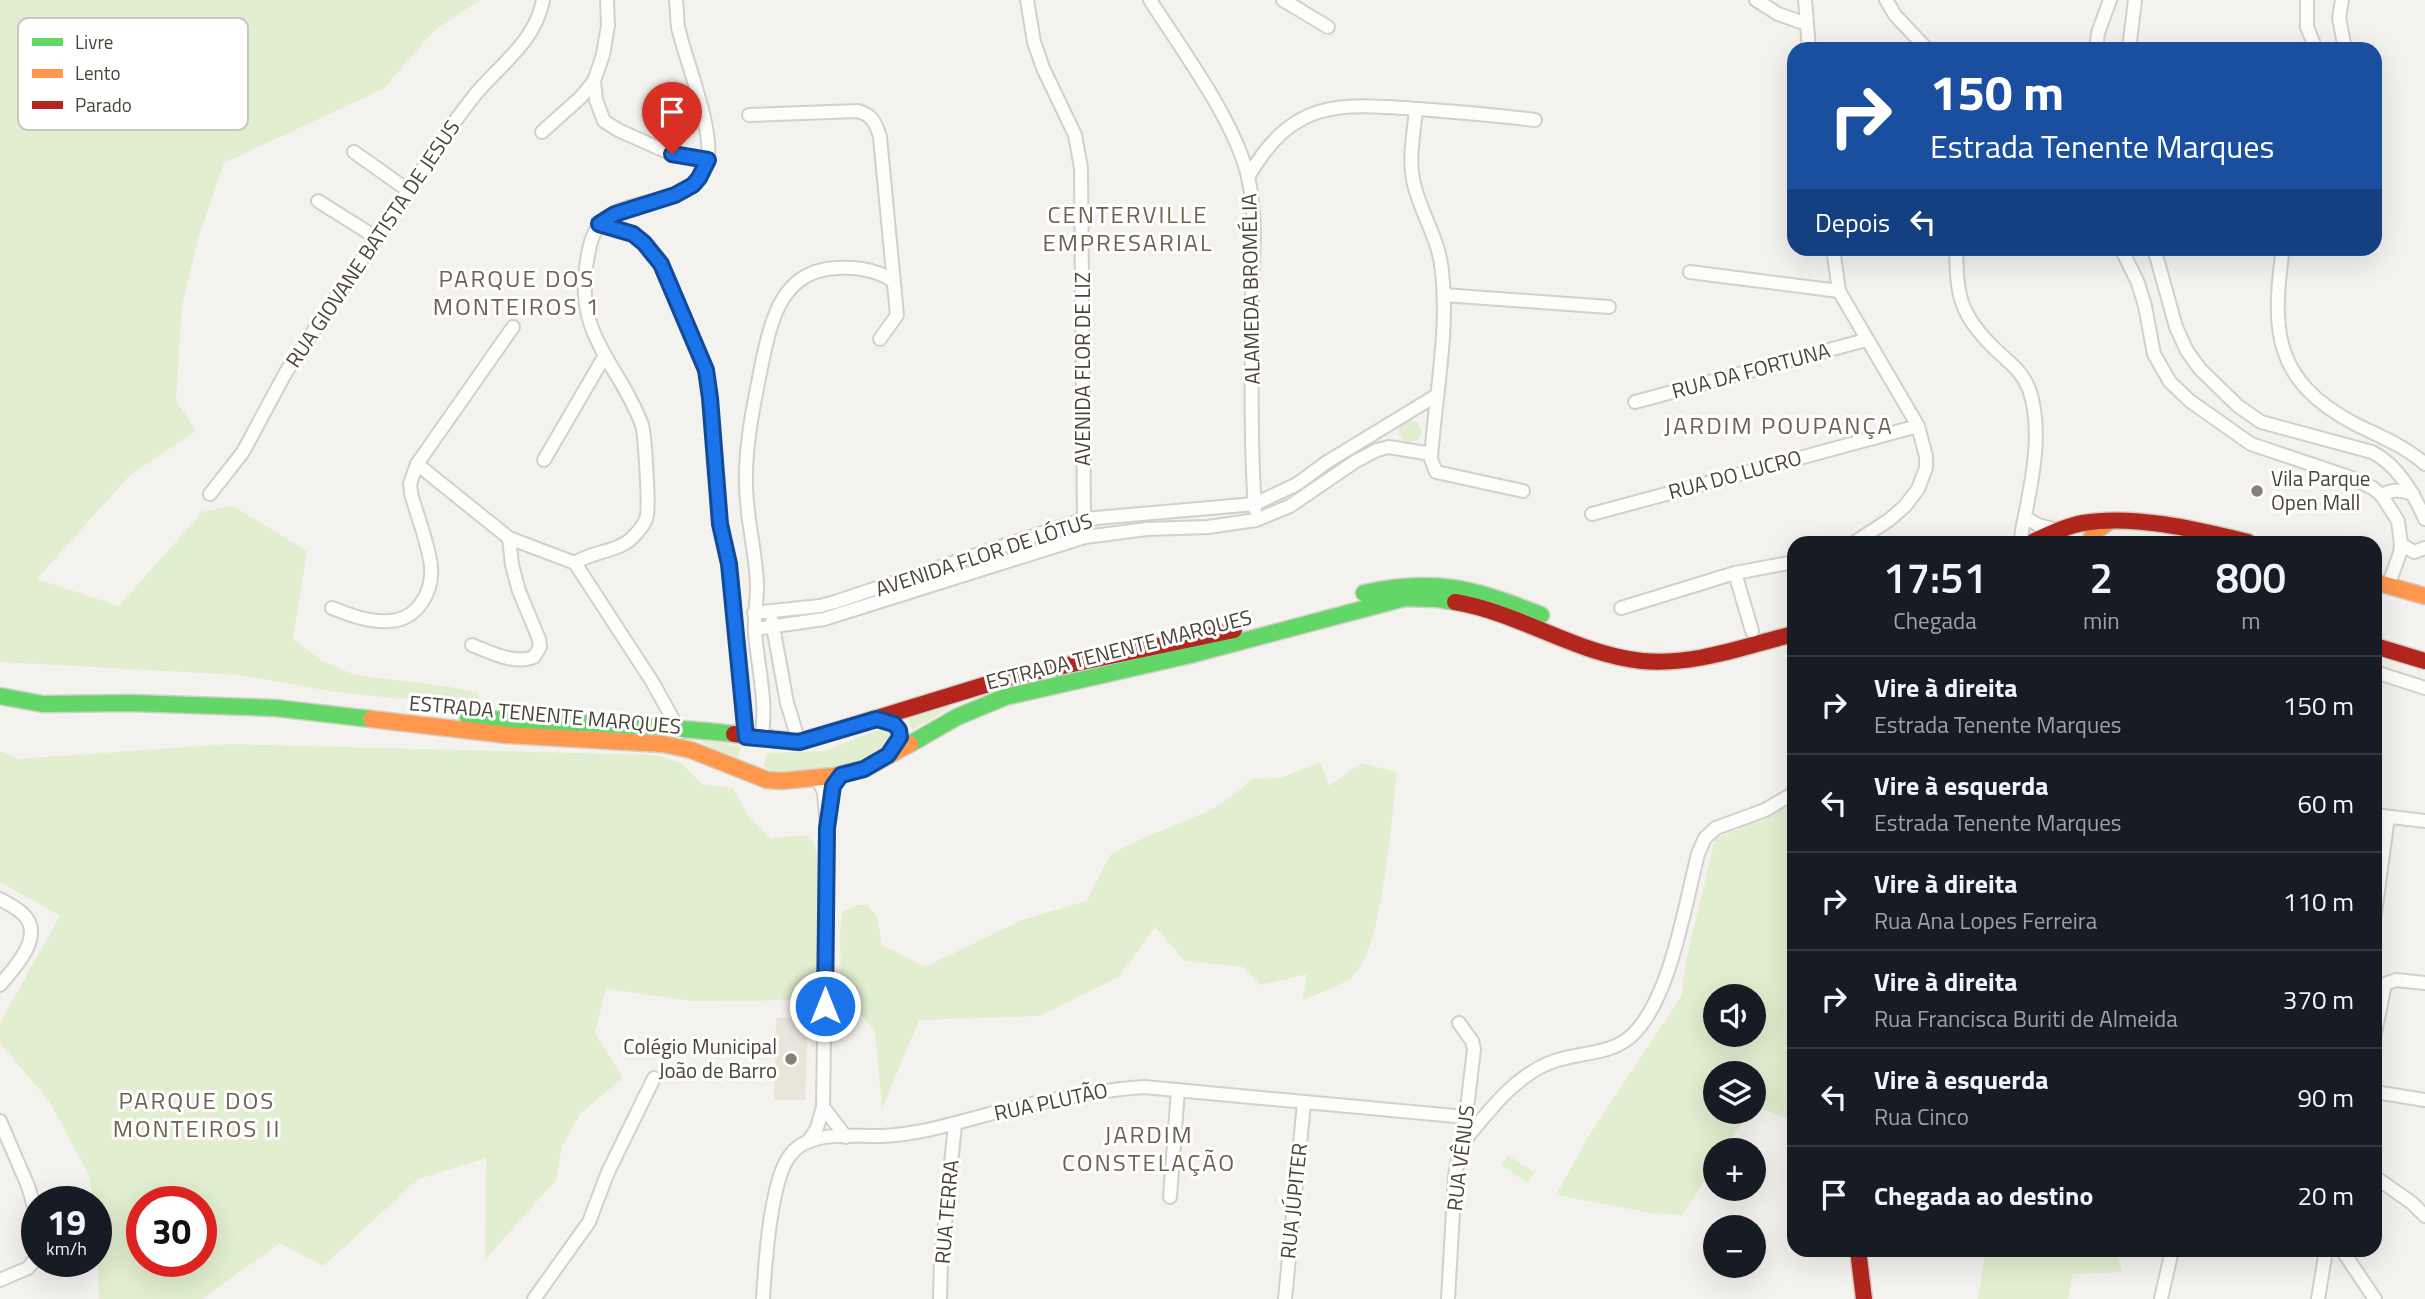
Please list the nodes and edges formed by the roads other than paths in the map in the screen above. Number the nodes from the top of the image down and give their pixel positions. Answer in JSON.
{"nodes":[{"id":1,"x":543,"y":0,"type":"edge"},
{"id":2,"x":607,"y":0,"type":"edge"},
{"id":3,"x":676,"y":0,"type":"edge"},
{"id":4,"x":1027,"y":0,"type":"edge"},
{"id":5,"x":1150,"y":0,"type":"edge"},
{"id":6,"x":1283,"y":0,"type":"edge"},
{"id":7,"x":1756,"y":0,"type":"edge"},
{"id":8,"x":1805,"y":0,"type":"edge"},
{"id":9,"x":1886,"y":0,"type":"edge"},
{"id":10,"x":2110,"y":0,"type":"edge"},
{"id":11,"x":2134,"y":0,"type":"edge"},
{"id":12,"x":2306,"y":0,"type":"edge"},
{"id":13,"x":2342,"y":0,"type":"edge"},
{"id":14,"x":1807,"y":24,"type":"junction"},
{"id":15,"x":1328,"y":27,"type":"dead end"},
{"id":16,"x":1808,"y":42,"type":"edge"},
{"id":17,"x":1920,"y":42,"type":"edge"},
{"id":18,"x":2097,"y":42,"type":"edge"},
{"id":19,"x":2130,"y":42,"type":"edge"},
{"id":20,"x":2313,"y":42,"type":"edge"},
{"id":21,"x":2344,"y":42,"type":"edge"},
{"id":22,"x":594,"y":81,"type":"junction"},
{"id":23,"x":1416,"y":109,"type":"junction"},
{"id":24,"x":748,"y":116,"type":"dead end"},
{"id":25,"x":1535,"y":120,"type":"dead end"},
{"id":26,"x":542,"y":132,"type":"dead end"},
{"id":27,"x":354,"y":152,"type":"dead end"},
{"id":28,"x":708,"y":160,"type":"junction"},
{"id":29,"x":1248,"y":177,"type":"junction"},
{"id":30,"x":409,"y":191,"type":"junction"},
{"id":31,"x":318,"y":201,"type":"dead end"},
{"id":32,"x":599,"y":224,"type":"junction"},
{"id":33,"x":377,"y":238,"type":"junction"},
{"id":34,"x":1834,"y":256,"type":"edge"},
{"id":35,"x":1956,"y":256,"type":"edge"},
{"id":36,"x":2125,"y":256,"type":"edge"},
{"id":37,"x":2156,"y":256,"type":"edge"},
{"id":38,"x":2282,"y":256,"type":"edge"},
{"id":39,"x":1690,"y":272,"type":"dead end"},
{"id":40,"x":893,"y":281,"type":"junction"},
{"id":41,"x":1839,"y":291,"type":"junction"},
{"id":42,"x":1444,"y":295,"type":"junction"},
{"id":43,"x":1609,"y":307,"type":"dead end"},
{"id":44,"x":513,"y":327,"type":"dead end"},
{"id":45,"x":880,"y":339,"type":"dead end"},
{"id":46,"x":1866,"y":340,"type":"junction"},
{"id":47,"x":604,"y":358,"type":"junction"},
{"id":48,"x":1437,"y":395,"type":"junction"},
{"id":49,"x":1635,"y":402,"type":"dead end"},
{"id":50,"x":1918,"y":426,"type":"junction"},
{"id":51,"x":1431,"y":454,"type":"junction"},
{"id":52,"x":544,"y":460,"type":"dead end"},
{"id":53,"x":417,"y":464,"type":"junction"},
{"id":54,"x":2425,"y":464,"type":"edge"},
{"id":55,"x":1522,"y":491,"type":"dead end"},
{"id":56,"x":210,"y":494,"type":"dead end"},
{"id":57,"x":2413,"y":494,"type":"junction"},
{"id":58,"x":2382,"y":496,"type":"junction"},
{"id":59,"x":1255,"y":504,"type":"junction"},
{"id":60,"x":1592,"y":514,"type":"dead end"},
{"id":61,"x":2025,"y":517,"type":"junction"},
{"id":62,"x":1084,"y":519,"type":"junction"},
{"id":63,"x":2425,"y":519,"type":"edge"},
{"id":64,"x":1256,"y":520,"type":"junction"},
{"id":65,"x":2110,"y":521,"type":"junction"},
{"id":66,"x":1864,"y":536,"type":"edge"},
{"id":67,"x":2022,"y":536,"type":"edge"},
{"id":68,"x":2064,"y":536,"type":"edge"},
{"id":69,"x":2092,"y":536,"type":"edge"},
{"id":70,"x":2221,"y":536,"type":"edge"},
{"id":71,"x":1085,"y":537,"type":"junction"},
{"id":72,"x":509,"y":538,"type":"junction"},
{"id":73,"x":2400,"y":544,"type":"junction"},
{"id":74,"x":2425,"y":548,"type":"edge"},
{"id":75,"x":575,"y":563,"type":"junction"},
{"id":76,"x":1787,"y":563,"type":"edge"},
{"id":77,"x":1735,"y":573,"type":"junction"},
{"id":78,"x":2382,"y":582,"type":"edge"},
{"id":79,"x":2382,"y":584,"type":"edge"},
{"id":80,"x":757,"y":585,"type":"junction"},
{"id":81,"x":2425,"y":596,"type":"edge"},
{"id":82,"x":332,"y":608,"type":"dead end"},
{"id":83,"x":1620,"y":608,"type":"dead end"},
{"id":84,"x":768,"y":612,"type":"junction"},
{"id":85,"x":754,"y":613,"type":"junction"},
{"id":86,"x":1787,"y":622,"type":"edge"},
{"id":87,"x":774,"y":627,"type":"junction"},
{"id":88,"x":755,"y":629,"type":"junction"},
{"id":89,"x":1752,"y":631,"type":"junction"},
{"id":90,"x":1787,"y":636,"type":"edge"},
{"id":91,"x":472,"y":645,"type":"dead end"},
{"id":92,"x":2382,"y":648,"type":"edge"},
{"id":93,"x":2425,"y":661,"type":"edge"},
{"id":94,"x":2382,"y":674,"type":"edge"},
{"id":95,"x":0,"y":685,"type":"edge"},
{"id":96,"x":2425,"y":688,"type":"edge"},
{"id":97,"x":0,"y":696,"type":"edge"},
{"id":98,"x":877,"y":719,"type":"junction"},
{"id":99,"x":770,"y":726,"type":"junction"},
{"id":100,"x":677,"y":728,"type":"junction"},
{"id":101,"x":799,"y":742,"type":"junction"},
{"id":102,"x":691,"y":750,"type":"junction"},
{"id":103,"x":888,"y":755,"type":"junction"},
{"id":104,"x":841,"y":775,"type":"junction"},
{"id":105,"x":758,"y":777,"type":"junction"},
{"id":106,"x":817,"y":778,"type":"junction"},
{"id":107,"x":1787,"y":797,"type":"edge"},
{"id":108,"x":2382,"y":816,"type":"edge"},
{"id":109,"x":2425,"y":821,"type":"edge"},
{"id":110,"x":827,"y":828,"type":"junction"},
{"id":111,"x":0,"y":899,"type":"edge"},
{"id":112,"x":2425,"y":983,"type":"edge"},
{"id":113,"x":0,"y":985,"type":"edge"},
{"id":114,"x":2382,"y":990,"type":"edge"},
{"id":115,"x":1459,"y":1023,"type":"dead end"},
{"id":116,"x":654,"y":1078,"type":"dead end"},
{"id":117,"x":1178,"y":1090,"type":"junction"},
{"id":118,"x":2382,"y":1093,"type":"edge"},
{"id":119,"x":2425,"y":1100,"type":"edge"},
{"id":120,"x":1304,"y":1103,"type":"junction"},
{"id":121,"x":823,"y":1107,"type":"junction"},
{"id":122,"x":1466,"y":1117,"type":"junction"},
{"id":123,"x":0,"y":1121,"type":"edge"},
{"id":124,"x":955,"y":1125,"type":"junction"},
{"id":125,"x":846,"y":1136,"type":"junction"},
{"id":126,"x":810,"y":1139,"type":"junction"},
{"id":127,"x":1460,"y":1146,"type":"junction"},
{"id":128,"x":2382,"y":1182,"type":"edge"},
{"id":129,"x":27,"y":1186,"type":"edge"},
{"id":130,"x":1170,"y":1197,"type":"dead end"},
{"id":131,"x":2425,"y":1216,"type":"edge"},
{"id":132,"x":1859,"y":1257,"type":"edge"},
{"id":133,"x":2170,"y":1257,"type":"edge"},
{"id":134,"x":2325,"y":1257,"type":"edge"},
{"id":135,"x":2347,"y":1257,"type":"edge"},
{"id":136,"x":21,"y":1271,"type":"edge"},
{"id":137,"x":0,"y":1280,"type":"edge"},
{"id":138,"x":534,"y":1299,"type":"edge"},
{"id":139,"x":763,"y":1299,"type":"edge"},
{"id":140,"x":940,"y":1299,"type":"edge"},
{"id":141,"x":1285,"y":1299,"type":"edge"},
{"id":142,"x":1448,"y":1299,"type":"edge"},
{"id":143,"x":1864,"y":1299,"type":"edge"},
{"id":144,"x":2161,"y":1299,"type":"edge"},
{"id":145,"x":2318,"y":1299,"type":"edge"},
{"id":146,"x":2375,"y":1299,"type":"edge"}],
"edges":[{"from":1,"to":30,"type":"street","name":"RUA GIOVANE BATISTA DE JESUS"},
{"from":2,"to":22,"type":"street"},
{"from":3,"to":28,"type":"street"},
{"from":4,"to":62,"type":"street","name":"AVENIDA FLOR DE LIZ"},
{"from":5,"to":29,"type":"street","name":"ALAMEDA BROMÉLIA"},
{"from":6,"to":15,"type":"street"},
{"from":7,"to":14,"type":"street"},
{"from":8,"to":14,"type":"street"},
{"from":9,"to":17,"type":"street"},
{"from":10,"to":18,"type":"street"},
{"from":11,"to":19,"type":"street"},
{"from":12,"to":20,"type":"street"},
{"from":13,"to":21,"type":"street"},
{"from":14,"to":16,"type":"street"},
{"from":22,"to":26,"type":"street"},
{"from":22,"to":28,"type":"street"},
{"from":23,"to":25,"type":"street"},
{"from":23,"to":29,"type":"street"},
{"from":23,"to":42,"type":"street"},
{"from":24,"to":40,"type":"street"},
{"from":27,"to":30,"type":"street"},
{"from":28,"to":32,"type":"street"},
{"from":29,"to":59,"type":"street","name":"ALAMEDA BROMÉLIA"},
{"from":30,"to":33,"type":"street","name":"RUA GIOVANE BATISTA DE JESUS"},
{"from":31,"to":33,"type":"street"},
{"from":32,"to":47,"type":"street"},
{"from":32,"to":99,"type":"street"},
{"from":33,"to":56,"type":"street","name":"RUA GIOVANE BATISTA DE JESUS"},
{"from":34,"to":41,"type":"street"},
{"from":35,"to":61,"type":"street"},
{"from":36,"to":58,"type":"street"},
{"from":37,"to":57,"type":"street"},
{"from":38,"to":54,"type":"street"},
{"from":39,"to":41,"type":"street"},
{"from":40,"to":45,"type":"street"},
{"from":40,"to":80,"type":"street"},
{"from":41,"to":46,"type":"street"},
{"from":42,"to":43,"type":"street"},
{"from":42,"to":48,"type":"street"},
{"from":44,"to":53,"type":"street"},
{"from":46,"to":49,"type":"street","name":"RUA DA FORTUNA"},
{"from":46,"to":50,"type":"street"},
{"from":47,"to":52,"type":"street"},
{"from":47,"to":75,"type":"street"},
{"from":48,"to":51,"type":"street"},
{"from":48,"to":59,"type":"street","name":"AVENIDA FLOR DE LÓTUS"},
{"from":50,"to":60,"type":"street","name":"RUA DO LUCRO"},
{"from":50,"to":66,"type":"street"},
{"from":51,"to":55,"type":"street"},
{"from":51,"to":64,"type":"street","name":"AVENIDA FLOR DE LÓTUS"},
{"from":53,"to":72,"type":"street"},
{"from":53,"to":82,"type":"street"},
{"from":57,"to":58,"type":"street"},
{"from":57,"to":63,"type":"street"},
{"from":58,"to":73,"type":"street"},
{"from":59,"to":62,"type":"street","name":"AVENIDA FLOR DE LÓTUS"},
{"from":59,"to":64,"type":"street","name":"ALAMEDA BROMÉLIA"},
{"from":61,"to":67,"type":"street"},
{"from":61,"to":68,"type":"street"},
{"from":62,"to":71,"type":"street","name":"AVENIDA FLOR DE LIZ"},
{"from":62,"to":84,"type":"street","name":"AVENIDA FLOR DE LÓTUS"},
{"from":64,"to":71,"type":"street","name":"AVENIDA FLOR DE LÓTUS"},
{"from":65,"to":68,"type":"main road"},
{"from":65,"to":69,"type":"main road"},
{"from":65,"to":70,"type":"main road"},
{"from":71,"to":87,"type":"street","name":"AVENIDA FLOR DE LÓTUS"},
{"from":72,"to":75,"type":"street"},
{"from":72,"to":91,"type":"street"},
{"from":73,"to":74,"type":"street"},
{"from":73,"to":78,"type":"street"},
{"from":75,"to":100,"type":"street"},
{"from":76,"to":77,"type":"street"},
{"from":77,"to":83,"type":"street"},
{"from":77,"to":89,"type":"street"},
{"from":79,"to":81,"type":"main road"},
{"from":80,"to":84,"type":"street"},
{"from":80,"to":85,"type":"street"},
{"from":84,"to":85,"type":"street","name":"AVENIDA FLOR DE LÓTUS"},
{"from":84,"to":87,"type":"street"},
{"from":85,"to":88,"type":"street"},
{"from":86,"to":89,"type":"main road","name":"ESTRADA TENENTE MARQUES"},
{"from":87,"to":88,"type":"street","name":"AVENIDA FLOR DE LÓTUS"},
{"from":87,"to":99,"type":"street"},
{"from":88,"to":99,"type":"street"},
{"from":89,"to":98,"type":"main road","name":"ESTRADA TENENTE MARQUES"},
{"from":90,"to":103,"type":"main road","name":"ESTRADA TENENTE MARQUES"},
{"from":92,"to":93,"type":"main road"},
{"from":94,"to":96,"type":"street"},
{"from":95,"to":100,"type":"main road","name":"ESTRADA TENENTE MARQUES"},
{"from":97,"to":102,"type":"main road","name":"ESTRADA TENENTE MARQUES"},
{"from":98,"to":101,"type":"main road","name":"ESTRADA TENENTE MARQUES"},
{"from":98,"to":103,"type":"main road"},
{"from":99,"to":100,"type":"main road","name":"ESTRADA TENENTE MARQUES"},
{"from":99,"to":101,"type":"main road","name":"ESTRADA TENENTE MARQUES"},
{"from":99,"to":101,"type":"street"},
{"from":99,"to":105,"type":"main road"},
{"from":100,"to":102,"type":"street"},
{"from":102,"to":105,"type":"main road","name":"ESTRADA TENENTE MARQUES"},
{"from":103,"to":104,"type":"main road","name":"ESTRADA TENENTE MARQUES"},
{"from":104,"to":106,"type":"main road","name":"ESTRADA TENENTE MARQUES"},
{"from":104,"to":110,"type":"street"},
{"from":105,"to":106,"type":"main road","name":"ESTRADA TENENTE MARQUES"},
{"from":106,"to":110,"type":"street"},
{"from":107,"to":127,"type":"street"},
{"from":108,"to":109,"type":"street"},
{"from":110,"to":121,"type":"street"},
{"from":111,"to":113,"type":"street"},
{"from":112,"to":114,"type":"street"},
{"from":115,"to":122,"type":"street","name":"RUA VÊNUS"},
{"from":116,"to":138,"type":"street"},
{"from":117,"to":120,"type":"street","name":"RUA PLUTÃO"},
{"from":117,"to":124,"type":"street","name":"RUA PLUTÃO"},
{"from":117,"to":130,"type":"street"},
{"from":118,"to":119,"type":"street"},
{"from":120,"to":122,"type":"street","name":"RUA PLUTÃO"},
{"from":120,"to":141,"type":"street","name":"RUA JÚPITER"},
{"from":121,"to":125,"type":"street"},
{"from":121,"to":126,"type":"street"},
{"from":122,"to":127,"type":"street","name":"RUA VÊNUS"},
{"from":123,"to":129,"type":"street"},
{"from":124,"to":125,"type":"street","name":"RUA PLUTÃO"},
{"from":124,"to":140,"type":"street","name":"RUA TERRA"},
{"from":125,"to":126,"type":"street","name":"RUA PLUTÃO"},
{"from":126,"to":139,"type":"street"},
{"from":127,"to":142,"type":"street","name":"RUA VÊNUS"},
{"from":128,"to":131,"type":"street"},
{"from":132,"to":143,"type":"main road"},
{"from":133,"to":144,"type":"street"},
{"from":134,"to":145,"type":"street"},
{"from":135,"to":146,"type":"street"},
{"from":136,"to":137,"type":"street"}]}
